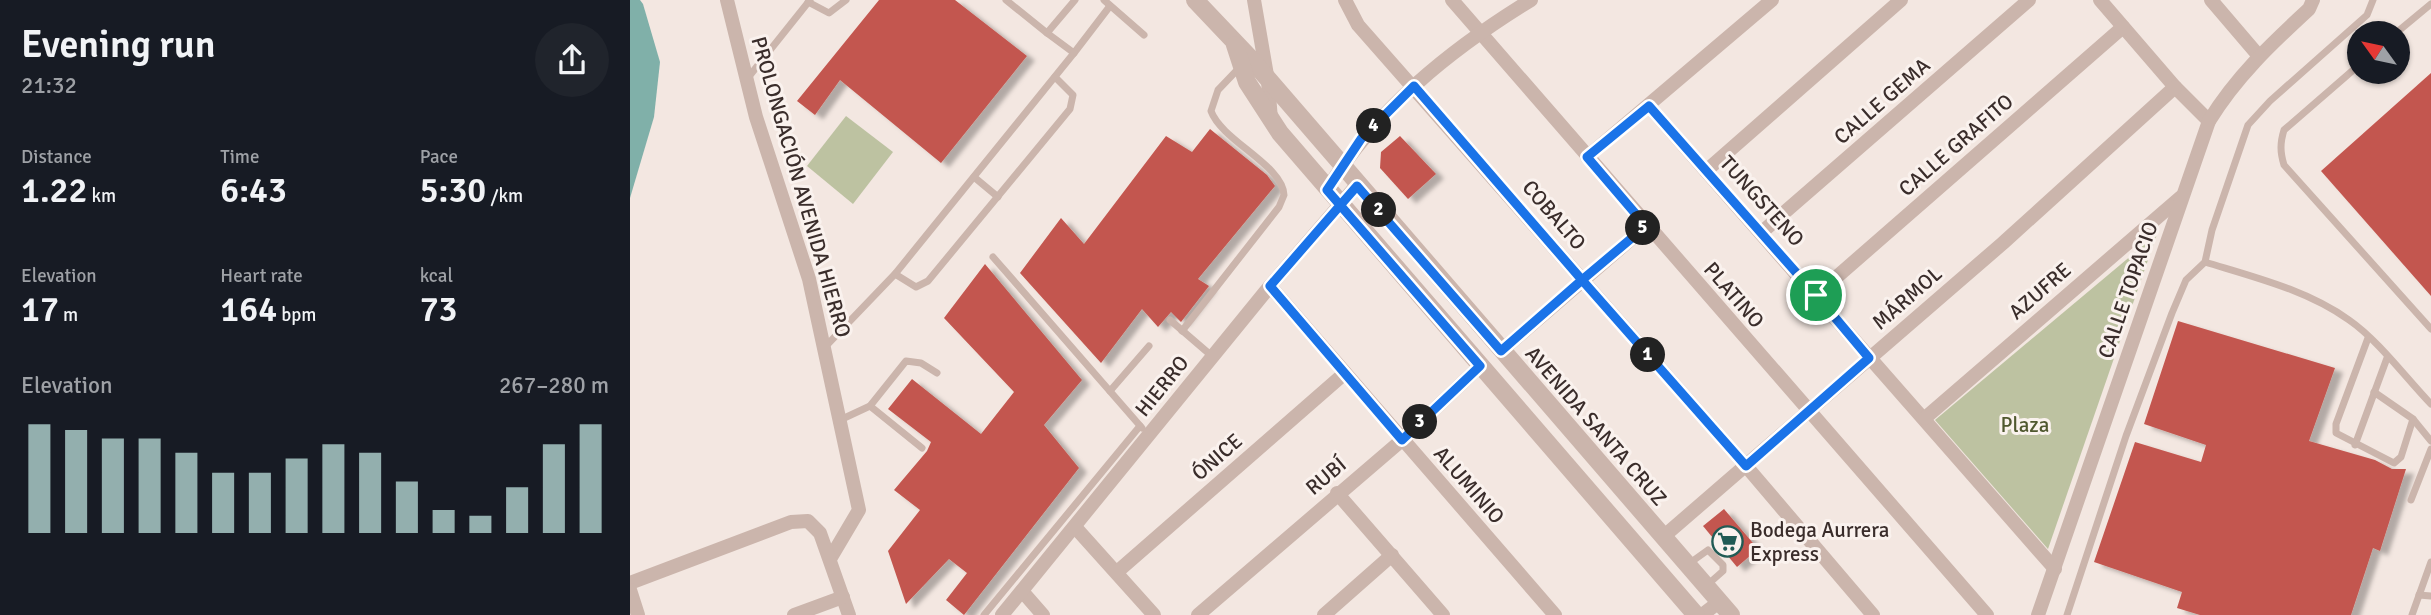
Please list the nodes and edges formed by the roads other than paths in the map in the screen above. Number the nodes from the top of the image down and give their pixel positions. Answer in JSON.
{"nodes":[{"id":1,"x":727,"y":0,"type":"edge"},
{"id":2,"x":846,"y":0,"type":"edge"},
{"id":3,"x":1006,"y":0,"type":"edge"},
{"id":4,"x":1075,"y":0,"type":"edge"},
{"id":5,"x":1104,"y":0,"type":"edge"},
{"id":6,"x":1195,"y":0,"type":"edge"},
{"id":7,"x":1254,"y":0,"type":"edge"},
{"id":8,"x":1345,"y":0,"type":"edge"},
{"id":9,"x":1452,"y":0,"type":"edge"},
{"id":10,"x":1531,"y":0,"type":"edge"},
{"id":11,"x":1772,"y":0,"type":"edge"},
{"id":12,"x":1901,"y":0,"type":"edge"},
{"id":13,"x":2029,"y":0,"type":"edge"},
{"id":14,"x":2100,"y":0,"type":"edge"},
{"id":15,"x":2211,"y":0,"type":"edge"},
{"id":16,"x":2373,"y":0,"type":"edge"},
{"id":17,"x":809,"y":1,"type":"edge"},
{"id":18,"x":2431,"y":4,"type":"edge"},
{"id":19,"x":2311,"y":5,"type":"edge"},
{"id":20,"x":1110,"y":6,"type":"junction"},
{"id":21,"x":2410,"y":21,"type":"edge"},
{"id":22,"x":2123,"y":27,"type":"junction"},
{"id":23,"x":1048,"y":33,"type":"junction"},
{"id":24,"x":1478,"y":33,"type":"junction"},
{"id":25,"x":1144,"y":34,"type":"dead end"},
{"id":26,"x":1074,"y":53,"type":"junction"},
{"id":27,"x":2258,"y":55,"type":"junction"},
{"id":28,"x":1251,"y":57,"type":"junction"},
{"id":29,"x":2347,"y":75,"type":"edge"},
{"id":30,"x":1055,"y":77,"type":"junction"},
{"id":31,"x":747,"y":79,"type":"junction"},
{"id":32,"x":1268,"y":81,"type":"junction"},
{"id":33,"x":1414,"y":86,"type":"junction"},
{"id":34,"x":2175,"y":87,"type":"junction"},
{"id":35,"x":1649,"y":106,"type":"junction"},
{"id":36,"x":1271,"y":120,"type":"junction"},
{"id":37,"x":2209,"y":121,"type":"junction"},
{"id":38,"x":1587,"y":157,"type":"junction"},
{"id":39,"x":1342,"y":165,"type":"junction"},
{"id":40,"x":1706,"y":171,"type":"junction"},
{"id":41,"x":974,"y":177,"type":"junction"},
{"id":42,"x":1357,"y":186,"type":"junction"},
{"id":43,"x":1327,"y":190,"type":"junction"},
{"id":44,"x":2182,"y":196,"type":"junction"},
{"id":45,"x":998,"y":197,"type":"junction"},
{"id":46,"x":1340,"y":205,"type":"junction"},
{"id":47,"x":1646,"y":226,"type":"junction"},
{"id":48,"x":1762,"y":232,"type":"junction"},
{"id":49,"x":993,"y":257,"type":"dead end"},
{"id":50,"x":2205,"y":262,"type":"junction"},
{"id":51,"x":895,"y":274,"type":"junction"},
{"id":52,"x":1582,"y":280,"type":"junction"},
{"id":53,"x":1270,"y":286,"type":"junction"},
{"id":54,"x":1816,"y":295,"type":"junction"},
{"id":55,"x":1170,"y":320,"type":"dead end"},
{"id":56,"x":2431,"y":329,"type":"edge"},
{"id":57,"x":1182,"y":331,"type":"junction"},
{"id":58,"x":2368,"y":338,"type":"junction"},
{"id":59,"x":1149,"y":346,"type":"dead end"},
{"id":60,"x":825,"y":347,"type":"junction"},
{"id":61,"x":1501,"y":351,"type":"junction"},
{"id":62,"x":1213,"y":357,"type":"junction"},
{"id":63,"x":1869,"y":358,"type":"junction"},
{"id":64,"x":2387,"y":358,"type":"junction"},
{"id":65,"x":1480,"y":366,"type":"junction"},
{"id":66,"x":937,"y":373,"type":"dead end"},
{"id":67,"x":1345,"y":373,"type":"junction"},
{"id":68,"x":1110,"y":391,"type":"junction"},
{"id":69,"x":2374,"y":392,"type":"junction"},
{"id":70,"x":2431,"y":404,"type":"edge"},
{"id":71,"x":870,"y":406,"type":"junction"},
{"id":72,"x":1809,"y":412,"type":"junction"},
{"id":73,"x":1926,"y":418,"type":"junction"},
{"id":74,"x":2413,"y":419,"type":"junction"},
{"id":75,"x":840,"y":420,"type":"junction"},
{"id":76,"x":1144,"y":431,"type":"junction"},
{"id":77,"x":1402,"y":440,"type":"junction"},
{"id":78,"x":2431,"y":441,"type":"edge"},
{"id":79,"x":2356,"y":445,"type":"junction"},
{"id":80,"x":922,"y":448,"type":"dead end"},
{"id":81,"x":2431,"y":449,"type":"edge"},
{"id":82,"x":1746,"y":466,"type":"junction"},
{"id":83,"x":1337,"y":493,"type":"junction"},
{"id":84,"x":2411,"y":500,"type":"dead end"},
{"id":85,"x":1075,"y":527,"type":"junction"},
{"id":86,"x":1663,"y":537,"type":"junction"},
{"id":87,"x":1391,"y":555,"type":"junction"},
{"id":88,"x":830,"y":559,"type":"junction"},
{"id":89,"x":2431,"y":562,"type":"edge"},
{"id":90,"x":1687,"y":565,"type":"junction"},
{"id":91,"x":2055,"y":569,"type":"junction"},
{"id":92,"x":1117,"y":572,"type":"junction"},
{"id":93,"x":630,"y":583,"type":"edge"},
{"id":94,"x":1705,"y":586,"type":"junction"},
{"id":95,"x":630,"y":590,"type":"edge"},
{"id":96,"x":1022,"y":591,"type":"junction"},
{"id":97,"x":2419,"y":595,"type":"junction"},
{"id":98,"x":2431,"y":596,"type":"edge"},
{"id":99,"x":843,"y":597,"type":"junction"},
{"id":100,"x":1725,"y":608,"type":"edge"},
{"id":101,"x":638,"y":615,"type":"edge"},
{"id":102,"x":794,"y":615,"type":"edge"},
{"id":103,"x":849,"y":615,"type":"edge"},
{"id":104,"x":984,"y":615,"type":"edge"},
{"id":105,"x":1002,"y":615,"type":"edge"},
{"id":106,"x":1043,"y":615,"type":"edge"},
{"id":107,"x":1154,"y":615,"type":"edge"},
{"id":108,"x":1198,"y":615,"type":"edge"},
{"id":109,"x":1324,"y":615,"type":"edge"},
{"id":110,"x":1443,"y":615,"type":"edge"},
{"id":111,"x":1555,"y":615,"type":"edge"},
{"id":112,"x":1696,"y":615,"type":"edge"},
{"id":113,"x":1702,"y":615,"type":"edge"},
{"id":114,"x":1873,"y":615,"type":"edge"},
{"id":115,"x":1987,"y":615,"type":"edge"},
{"id":116,"x":2038,"y":615,"type":"edge"},
{"id":117,"x":2067,"y":615,"type":"edge"},
{"id":118,"x":2412,"y":615,"type":"edge"}],
"edges":[{"from":1,"to":31,"type":"street","name":"PROLONGACIÓN AVENIDA HIERRO"},
{"from":2,"to":17,"type":"lane"},
{"from":3,"to":23,"type":"lane"},
{"from":4,"to":23,"type":"lane"},
{"from":5,"to":20,"type":"lane"},
{"from":6,"to":28,"type":"street","name":"AVENIDA SANTA CRUZ"},
{"from":7,"to":28,"type":"street"},
{"from":8,"to":33,"type":"street","name":"COBALTO"},
{"from":9,"to":24,"type":"street","name":"PLATINO"},
{"from":10,"to":24,"type":"street"},
{"from":11,"to":35,"type":"street"},
{"from":12,"to":40,"type":"street"},
{"from":13,"to":48,"type":"street","name":"CALLE GEMA"},
{"from":14,"to":22,"type":"street"},
{"from":15,"to":27,"type":"street"},
{"from":16,"to":50,"type":"lane"},
{"from":17,"to":31,"type":"lane"},
{"from":18,"to":21,"type":"lane"},
{"from":19,"to":27,"type":"street","name":"CALLE TOPACIO"},
{"from":20,"to":25,"type":"lane"},
{"from":20,"to":26,"type":"lane"},
{"from":22,"to":34,"type":"street"},
{"from":22,"to":54,"type":"street","name":"CALLE GRAFITO"},
{"from":23,"to":26,"type":"lane"},
{"from":24,"to":33,"type":"street"},
{"from":24,"to":38,"type":"street","name":"PLATINO"},
{"from":26,"to":30,"type":"lane"},
{"from":27,"to":37,"type":"street","name":"CALLE TOPACIO"},
{"from":28,"to":32,"type":"street","name":"AVENIDA SANTA CRUZ"},
{"from":28,"to":36,"type":"street","name":"AVENIDA SANTA CRUZ"},
{"from":28,"to":57,"type":"lane"},
{"from":29,"to":56,"type":"lane"},
{"from":30,"to":41,"type":"lane"},
{"from":30,"to":45,"type":"lane"},
{"from":31,"to":60,"type":"street","name":"PROLONGACIÓN AVENIDA HIERRO"},
{"from":32,"to":36,"type":"street"},
{"from":32,"to":39,"type":"street","name":"AVENIDA SANTA CRUZ"},
{"from":33,"to":39,"type":"street"},
{"from":33,"to":52,"type":"street","name":"COBALTO"},
{"from":34,"to":37,"type":"street"},
{"from":34,"to":63,"type":"street","name":"MÁRMOL"},
{"from":35,"to":38,"type":"street"},
{"from":35,"to":40,"type":"street","name":"TUNGSTENO"},
{"from":36,"to":43,"type":"street","name":"AVENIDA SANTA CRUZ"},
{"from":37,"to":44,"type":"street","name":"CALLE TOPACIO"},
{"from":38,"to":47,"type":"street","name":"PLATINO"},
{"from":39,"to":42,"type":"street","name":"AVENIDA SANTA CRUZ"},
{"from":39,"to":43,"type":"street"},
{"from":40,"to":48,"type":"street","name":"TUNGSTENO"},
{"from":41,"to":45,"type":"lane"},
{"from":41,"to":51,"type":"lane"},
{"from":42,"to":46,"type":"street","name":"HIERRO"},
{"from":42,"to":61,"type":"street","name":"AVENIDA SANTA CRUZ"},
{"from":43,"to":46,"type":"street","name":"AVENIDA SANTA CRUZ"},
{"from":44,"to":73,"type":"street","name":"AZUFRE"},
{"from":44,"to":91,"type":"street","name":"CALLE TOPACIO"},
{"from":45,"to":51,"type":"lane"},
{"from":46,"to":53,"type":"street","name":"HIERRO"},
{"from":46,"to":65,"type":"street","name":"AVENIDA SANTA CRUZ"},
{"from":47,"to":52,"type":"street"},
{"from":47,"to":72,"type":"street","name":"PLATINO"},
{"from":48,"to":54,"type":"street","name":"TUNGSTENO"},
{"from":49,"to":68,"type":"lane"},
{"from":50,"to":58,"type":"lane"},
{"from":50,"to":117,"type":"lane"},
{"from":51,"to":60,"type":"lane"},
{"from":52,"to":61,"type":"street"},
{"from":52,"to":82,"type":"street","name":"COBALTO"},
{"from":53,"to":62,"type":"street","name":"HIERRO"},
{"from":53,"to":67,"type":"street","name":"ALUMINIO"},
{"from":54,"to":63,"type":"street","name":"TUNGSTENO"},
{"from":55,"to":57,"type":"lane"},
{"from":57,"to":62,"type":"lane"},
{"from":58,"to":64,"type":"lane"},
{"from":58,"to":79,"type":"lane"},
{"from":59,"to":68,"type":"lane"},
{"from":60,"to":75,"type":"street","name":"PROLONGACIÓN AVENIDA HIERRO"},
{"from":61,"to":86,"type":"street","name":"AVENIDA SANTA CRUZ"},
{"from":62,"to":76,"type":"street","name":"HIERRO"},
{"from":63,"to":72,"type":"street","name":"MÁRMOL"},
{"from":63,"to":73,"type":"street","name":"TUNGSTENO"},
{"from":64,"to":69,"type":"lane"},
{"from":64,"to":70,"type":"lane"},
{"from":65,"to":77,"type":"street","name":"RUBÍ"},
{"from":65,"to":112,"type":"street","name":"AVENIDA SANTA CRUZ"},
{"from":66,"to":71,"type":"lane"},
{"from":67,"to":77,"type":"street","name":"ALUMINIO"},
{"from":67,"to":92,"type":"street","name":"ÓNICE"},
{"from":68,"to":76,"type":"lane"},
{"from":69,"to":74,"type":"lane"},
{"from":69,"to":79,"type":"lane"},
{"from":71,"to":75,"type":"lane"},
{"from":71,"to":80,"type":"lane"},
{"from":72,"to":82,"type":"street","name":"MÁRMOL"},
{"from":72,"to":115,"type":"street","name":"PLATINO"},
{"from":73,"to":91,"type":"street","name":"TUNGSTENO"},
{"from":74,"to":78,"type":"lane"},
{"from":74,"to":79,"type":"lane"},
{"from":75,"to":88,"type":"street","name":"PROLONGACIÓN AVENIDA HIERRO"},
{"from":76,"to":85,"type":"street","name":"HIERRO"},
{"from":76,"to":104,"type":"lane"},
{"from":77,"to":83,"type":"street","name":"RUBÍ"},
{"from":77,"to":111,"type":"street","name":"ALUMINIO"},
{"from":81,"to":84,"type":"lane"},
{"from":82,"to":86,"type":"street","name":"MÁRMOL"},
{"from":82,"to":114,"type":"street","name":"COBALTO"},
{"from":83,"to":87,"type":"street"},
{"from":83,"to":108,"type":"street","name":"RUBÍ"},
{"from":85,"to":92,"type":"street"},
{"from":85,"to":96,"type":"street","name":"HIERRO"},
{"from":86,"to":90,"type":"street","name":"AVENIDA SANTA CRUZ"},
{"from":87,"to":109,"type":"street"},
{"from":87,"to":110,"type":"street"},
{"from":88,"to":93,"type":"street"},
{"from":88,"to":99,"type":"street"},
{"from":89,"to":97,"type":"lane"},
{"from":90,"to":94,"type":"street","name":"AVENIDA SANTA CRUZ"},
{"from":90,"to":94,"type":"lane"},
{"from":91,"to":116,"type":"street","name":"CALLE TOPACIO"},
{"from":92,"to":107,"type":"street"},
{"from":94,"to":100,"type":"street","name":"AVENIDA SANTA CRUZ"},
{"from":95,"to":101,"type":"street"},
{"from":96,"to":105,"type":"street","name":"HIERRO"},
{"from":96,"to":106,"type":"street"},
{"from":97,"to":98,"type":"lane"},
{"from":97,"to":118,"type":"lane"},
{"from":99,"to":102,"type":"street"},
{"from":99,"to":103,"type":"street"},
{"from":100,"to":113,"type":"street"}]}
